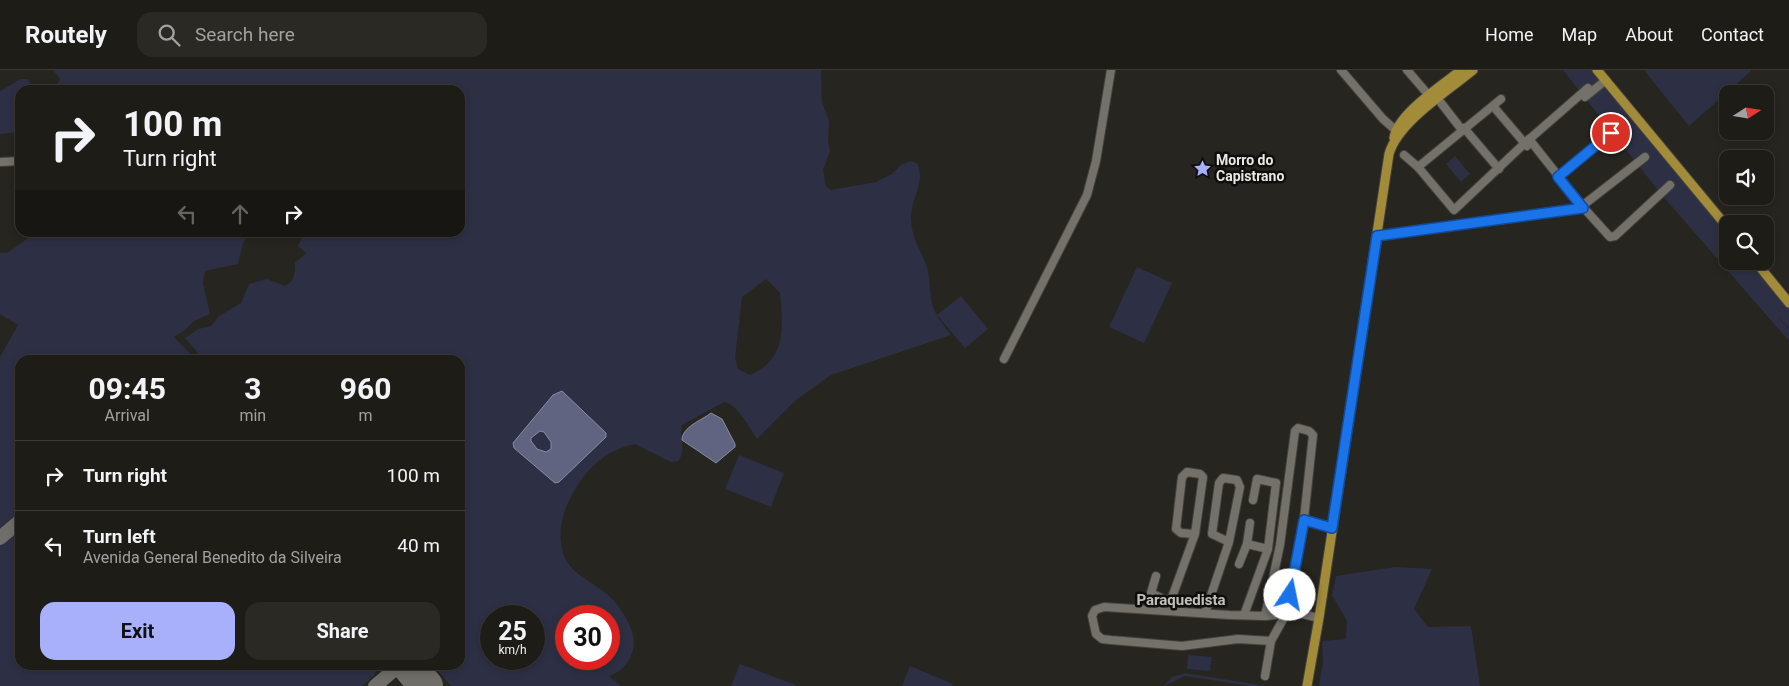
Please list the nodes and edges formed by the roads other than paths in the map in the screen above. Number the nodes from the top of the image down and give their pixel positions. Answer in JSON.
{"nodes":[{"id":1,"x":1111,"y":70,"type":"edge"},
{"id":2,"x":1341,"y":70,"type":"edge"},
{"id":3,"x":1407,"y":70,"type":"edge"},
{"id":4,"x":1461,"y":70,"type":"edge"},
{"id":5,"x":1473,"y":70,"type":"edge"},
{"id":6,"x":1597,"y":70,"type":"edge"},
{"id":7,"x":1606,"y":80,"type":"junction"},
{"id":8,"x":1434,"y":99,"type":"junction"},
{"id":9,"x":1501,"y":99,"type":"dead end"},
{"id":10,"x":1493,"y":106,"type":"junction"},
{"id":11,"x":1619,"y":126,"type":"dead end"},
{"id":12,"x":1463,"y":129,"type":"junction"},
{"id":13,"x":1395,"y":138,"type":"junction"},
{"id":14,"x":1527,"y":143,"type":"junction"},
{"id":15,"x":1404,"y":155,"type":"dead end"},
{"id":16,"x":1645,"y":157,"type":"dead end"},
{"id":17,"x":15,"y":161,"type":"edge"},
{"id":18,"x":0,"y":162,"type":"edge"},
{"id":19,"x":1418,"y":167,"type":"junction"},
{"id":20,"x":1499,"y":169,"type":"junction"},
{"id":21,"x":1558,"y":177,"type":"junction"},
{"id":22,"x":1670,"y":185,"type":"dead end"},
{"id":23,"x":1582,"y":207,"type":"junction"},
{"id":24,"x":1719,"y":217,"type":"edge"},
{"id":25,"x":1377,"y":236,"type":"junction"},
{"id":26,"x":1762,"y":270,"type":"edge"},
{"id":27,"x":1789,"y":303,"type":"edge"},
{"id":28,"x":1004,"y":359,"type":"dead end"},
{"id":29,"x":1253,"y":500,"type":"dead end"},
{"id":30,"x":1304,"y":520,"type":"junction"},
{"id":31,"x":1250,"y":523,"type":"dead end"},
{"id":32,"x":1332,"y":528,"type":"junction"},
{"id":33,"x":1195,"y":534,"type":"junction"},
{"id":34,"x":1229,"y":542,"type":"junction"},
{"id":35,"x":1247,"y":544,"type":"junction"},
{"id":36,"x":1268,"y":549,"type":"junction"},
{"id":37,"x":1239,"y":564,"type":"dead end"},
{"id":38,"x":1156,"y":576,"type":"dead end"},
{"id":39,"x":1170,"y":602,"type":"junction"},
{"id":40,"x":1167,"y":611,"type":"junction"},
{"id":41,"x":1205,"y":613,"type":"junction"},
{"id":42,"x":1286,"y":614,"type":"junction"},
{"id":43,"x":1244,"y":615,"type":"junction"},
{"id":44,"x":1265,"y":616,"type":"junction"},
{"id":45,"x":1319,"y":618,"type":"junction"},
{"id":46,"x":1271,"y":641,"type":"junction"},
{"id":47,"x":1264,"y":676,"type":"dead end"},
{"id":48,"x":1307,"y":686,"type":"edge"}],
"edges":[{"from":1,"to":28,"type":"street"},
{"from":2,"to":13,"type":"street"},
{"from":3,"to":8,"type":"street"},
{"from":4,"to":8,"type":"main road"},
{"from":5,"to":8,"type":"main road"},
{"from":6,"to":7,"type":"main road"},
{"from":7,"to":14,"type":"street"},
{"from":7,"to":24,"type":"main road"},
{"from":8,"to":12,"type":"street"},
{"from":8,"to":13,"type":"main road"},
{"from":9,"to":10,"type":"street"},
{"from":10,"to":12,"type":"street"},
{"from":10,"to":14,"type":"street"},
{"from":11,"to":21,"type":"street"},
{"from":12,"to":19,"type":"street"},
{"from":12,"to":20,"type":"street"},
{"from":13,"to":25,"type":"main road"},
{"from":14,"to":20,"type":"street"},
{"from":14,"to":21,"type":"street"},
{"from":15,"to":19,"type":"street"},
{"from":16,"to":23,"type":"street"},
{"from":17,"to":18,"type":"street"},
{"from":19,"to":20,"type":"street"},
{"from":21,"to":23,"type":"street"},
{"from":22,"to":23,"type":"street"},
{"from":23,"to":25,"type":"street"},
{"from":25,"to":32,"type":"main road"},
{"from":26,"to":27,"type":"main road"},
{"from":29,"to":36,"type":"street"},
{"from":30,"to":32,"type":"street"},
{"from":30,"to":42,"type":"street"},
{"from":30,"to":44,"type":"street"},
{"from":31,"to":35,"type":"street"},
{"from":32,"to":45,"type":"main road"},
{"from":33,"to":33,"type":"street"},
{"from":33,"to":39,"type":"street"},
{"from":34,"to":34,"type":"street"},
{"from":34,"to":41,"type":"street"},
{"from":35,"to":36,"type":"street"},
{"from":35,"to":37,"type":"street"},
{"from":36,"to":43,"type":"street"},
{"from":38,"to":39,"type":"street"},
{"from":39,"to":40,"type":"street"},
{"from":40,"to":41,"type":"street"},
{"from":40,"to":46,"type":"street"},
{"from":41,"to":43,"type":"street"},
{"from":42,"to":44,"type":"street"},
{"from":42,"to":45,"type":"street"},
{"from":42,"to":46,"type":"street"},
{"from":43,"to":44,"type":"street"},
{"from":45,"to":48,"type":"main road"},
{"from":46,"to":47,"type":"street"}]}
